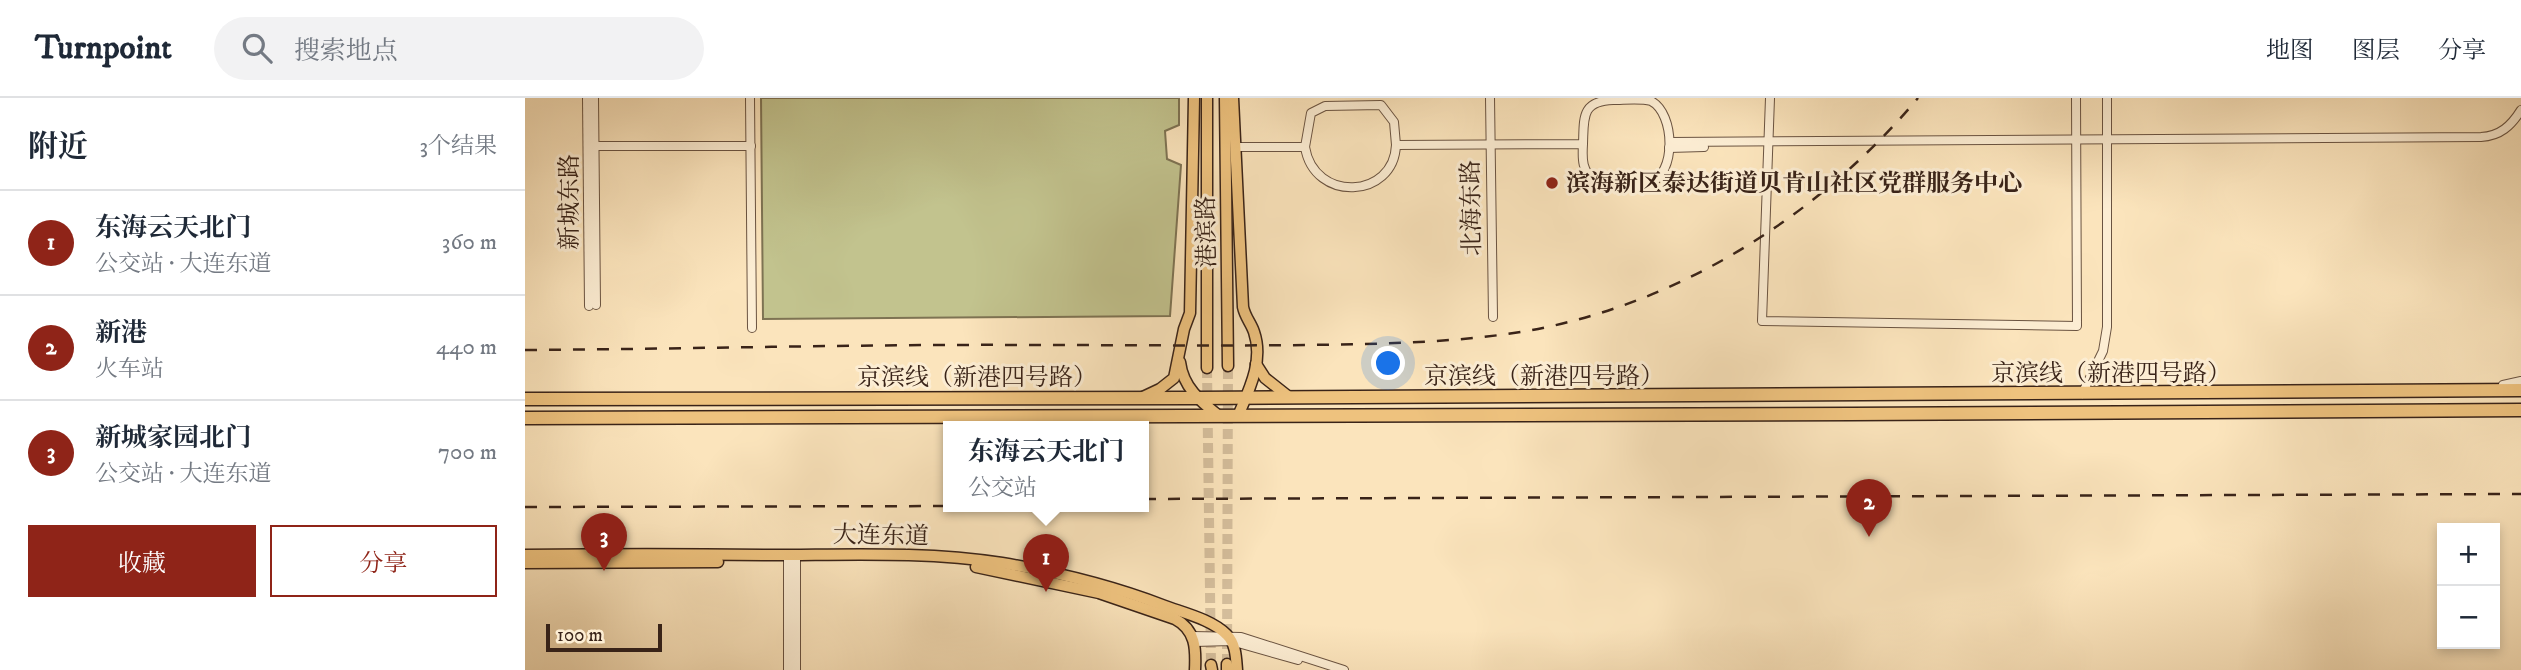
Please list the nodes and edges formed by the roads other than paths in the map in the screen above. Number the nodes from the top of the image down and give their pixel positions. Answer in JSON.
{"nodes":[{"id":1,"x":587,"y":98,"type":"edge"},
{"id":2,"x":594,"y":98,"type":"edge"},
{"id":3,"x":750,"y":98,"type":"edge"},
{"id":4,"x":1194,"y":98,"type":"edge"},
{"id":5,"x":1207,"y":98,"type":"edge"},
{"id":6,"x":1225,"y":98,"type":"edge"},
{"id":7,"x":1233,"y":98,"type":"edge"},
{"id":8,"x":1490,"y":98,"type":"edge"},
{"id":9,"x":1772,"y":98,"type":"edge"},
{"id":10,"x":2076,"y":98,"type":"edge"},
{"id":11,"x":2107,"y":98,"type":"edge"},
{"id":12,"x":2521,"y":110,"type":"edge"},
{"id":13,"x":2521,"y":118,"type":"edge"},
{"id":14,"x":2076,"y":141,"type":"junction"},
{"id":15,"x":2107,"y":141,"type":"junction"},
{"id":16,"x":1583,"y":144,"type":"junction"},
{"id":17,"x":1771,"y":144,"type":"junction"},
{"id":18,"x":1396,"y":145,"type":"junction"},
{"id":19,"x":1489,"y":145,"type":"junction"},
{"id":20,"x":1669,"y":145,"type":"junction"},
{"id":21,"x":591,"y":146,"type":"junction"},
{"id":22,"x":751,"y":146,"type":"junction"},
{"id":23,"x":1236,"y":147,"type":"junction"},
{"id":24,"x":1305,"y":147,"type":"junction"},
{"id":25,"x":592,"y":306,"type":"dead end"},
{"id":26,"x":1493,"y":317,"type":"dead end"},
{"id":27,"x":752,"y":328,"type":"dead end"},
{"id":28,"x":1179,"y":355,"type":"junction"},
{"id":29,"x":1256,"y":364,"type":"junction"},
{"id":30,"x":1228,"y":366,"type":"tunnel mouth"},
{"id":31,"x":1207,"y":368,"type":"tunnel mouth"},
{"id":32,"x":2521,"y":382,"type":"edge"},
{"id":33,"x":2521,"y":390,"type":"edge"},
{"id":34,"x":2443,"y":392,"type":"junction"},
{"id":35,"x":2082,"y":394,"type":"junction"},
{"id":36,"x":1289,"y":397,"type":"junction"},
{"id":37,"x":1140,"y":398,"type":"junction"},
{"id":38,"x":1197,"y":398,"type":"junction"},
{"id":39,"x":1246,"y":398,"type":"junction"},
{"id":40,"x":525,"y":399,"type":"edge"},
{"id":41,"x":2403,"y":410,"type":"junction"},
{"id":42,"x":2521,"y":410,"type":"edge"},
{"id":43,"x":1219,"y":416,"type":"junction"},
{"id":44,"x":1238,"y":416,"type":"junction"},
{"id":45,"x":525,"y":418,"type":"edge"},
{"id":46,"x":2521,"y":418,"type":"edge"},
{"id":47,"x":525,"y":555,"type":"edge"},
{"id":48,"x":791,"y":558,"type":"junction"},
{"id":49,"x":525,"y":563,"type":"edge"},
{"id":50,"x":1230,"y":638,"type":"junction"},
{"id":51,"x":1194,"y":639,"type":"junction"},
{"id":52,"x":1230,"y":668,"type":"edge"},
{"id":53,"x":788,"y":670,"type":"edge"},
{"id":54,"x":796,"y":670,"type":"edge"},
{"id":55,"x":1195,"y":670,"type":"edge"},
{"id":56,"x":1328,"y":670,"type":"edge"},
{"id":57,"x":1344,"y":670,"type":"edge"}],
"edges":[{"from":1,"to":21,"type":"street","name":"新城东路"},
{"from":2,"to":21,"type":"street","name":"新城东路"},
{"from":3,"to":22,"type":"street"},
{"from":4,"to":28,"type":"main road"},
{"from":5,"to":31,"type":"main road"},
{"from":6,"to":30,"type":"main road","name":"港滨路"},
{"from":7,"to":23,"type":"main road"},
{"from":8,"to":19,"type":"street","name":"北海东路"},
{"from":9,"to":17,"type":"street"},
{"from":10,"to":14,"type":"street"},
{"from":11,"to":15,"type":"street"},
{"from":12,"to":15,"type":"street"},
{"from":13,"to":15,"type":"street"},
{"from":14,"to":15,"type":"street"},
{"from":14,"to":17,"type":"street"},
{"from":14,"to":17,"type":"street"},
{"from":15,"to":35,"type":"street"},
{"from":16,"to":19,"type":"street"},
{"from":16,"to":20,"type":"street"},
{"from":16,"to":20,"type":"street"},
{"from":17,"to":20,"type":"street"},
{"from":18,"to":19,"type":"street"},
{"from":18,"to":24,"type":"street"},
{"from":18,"to":24,"type":"street"},
{"from":19,"to":26,"type":"street","name":"北海东路"},
{"from":21,"to":22,"type":"street"},
{"from":21,"to":25,"type":"street","name":"新城东路"},
{"from":22,"to":27,"type":"street"},
{"from":23,"to":24,"type":"street"},
{"from":23,"to":29,"type":"main road"},
{"from":28,"to":37,"type":"main road"},
{"from":28,"to":38,"type":"main road"},
{"from":29,"to":36,"type":"main road"},
{"from":29,"to":39,"type":"main road"},
{"from":32,"to":34,"type":"highway"},
{"from":33,"to":34,"type":"highway","name":"京滨线（新港四号路）"},
{"from":34,"to":35,"type":"highway","name":"京滨线（新港四号路）"},
{"from":35,"to":36,"type":"highway","name":"京滨线（新港四号路）"},
{"from":36,"to":39,"type":"highway","name":"京滨线（新港四号路）"},
{"from":37,"to":38,"type":"highway","name":"京滨线（新港四号路）"},
{"from":37,"to":40,"type":"highway","name":"京滨线（新港四号路）"},
{"from":38,"to":39,"type":"highway","name":"京滨线（新港四号路）"},
{"from":38,"to":43,"type":"main road"},
{"from":39,"to":44,"type":"main road"},
{"from":41,"to":42,"type":"highway","name":"京滨线（新港四号路）"},
{"from":41,"to":44,"type":"highway","name":"京滨线（新港四号路）"},
{"from":41,"to":46,"type":"highway"},
{"from":43,"to":44,"type":"highway","name":"京滨线（新港四号路）"},
{"from":43,"to":45,"type":"highway","name":"京滨线（新港四号路）"},
{"from":47,"to":48,"type":"main road","name":"大连东道"},
{"from":48,"to":49,"type":"main road","name":"大连东道"},
{"from":48,"to":50,"type":"main road","name":"大连东道"},
{"from":48,"to":51,"type":"main road","name":"大连东道"},
{"from":48,"to":53,"type":"street"},
{"from":48,"to":54,"type":"street"},
{"from":50,"to":51,"type":"street"},
{"from":50,"to":52,"type":"main road"},
{"from":50,"to":56,"type":"street"},
{"from":50,"to":57,"type":"street"},
{"from":51,"to":55,"type":"main road"}]}
